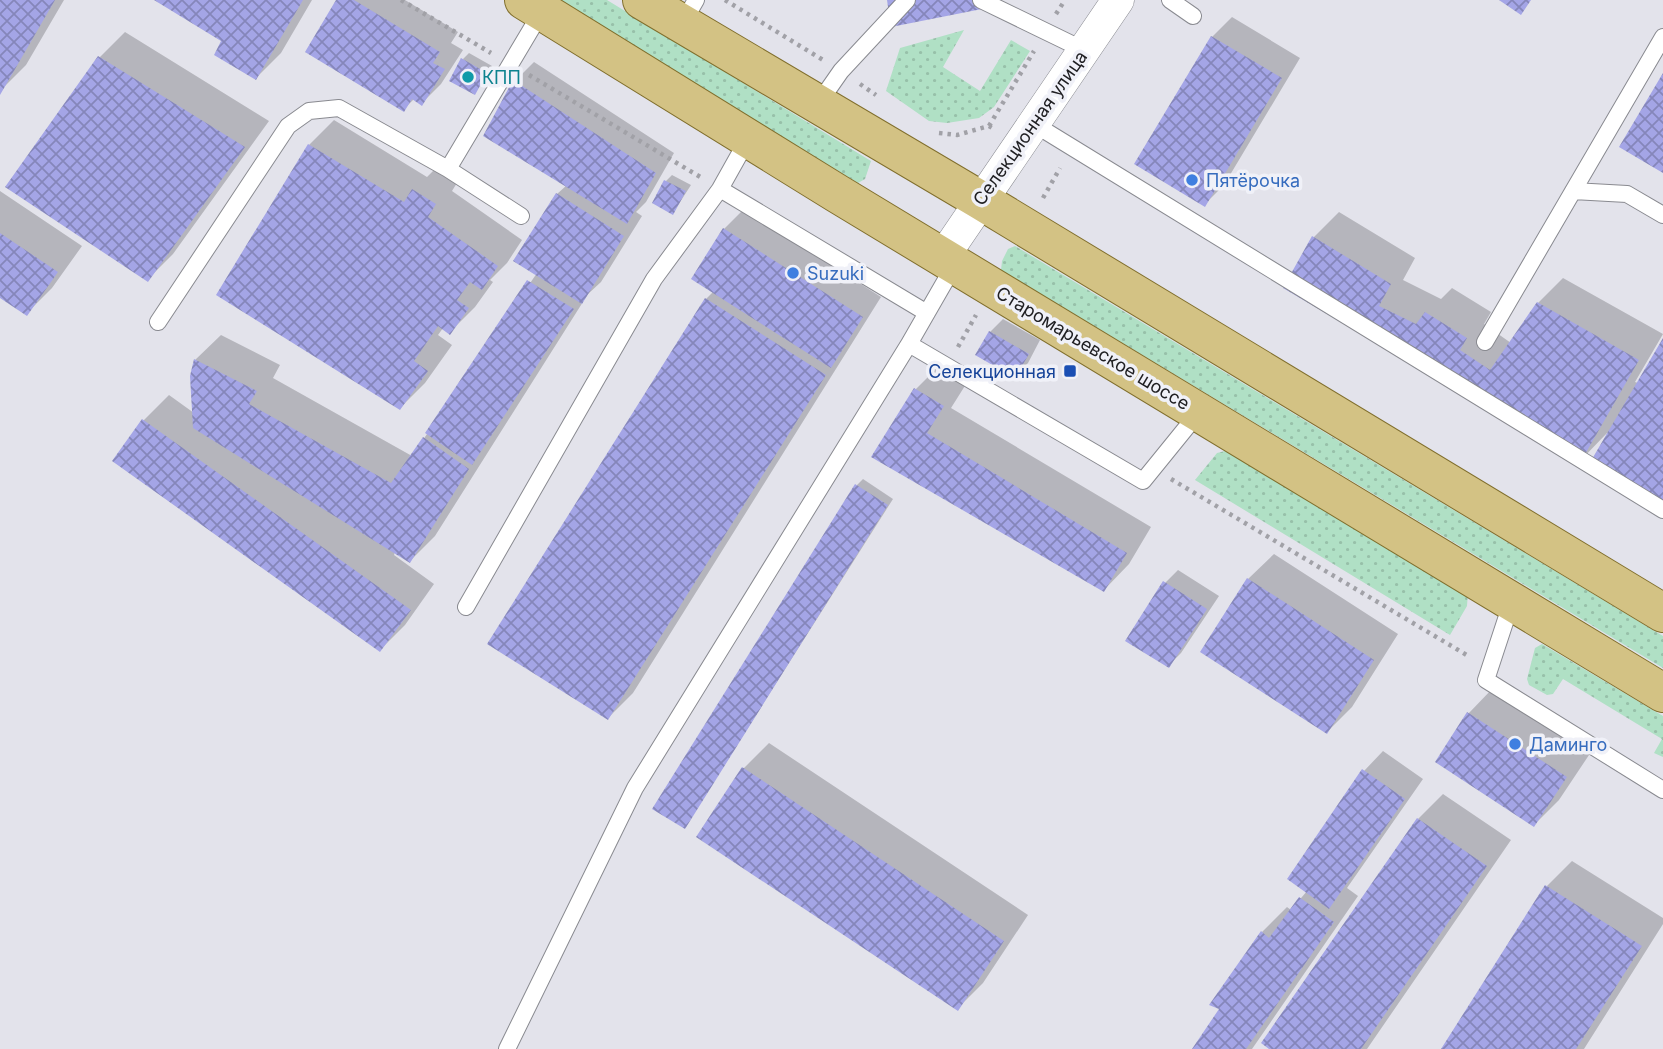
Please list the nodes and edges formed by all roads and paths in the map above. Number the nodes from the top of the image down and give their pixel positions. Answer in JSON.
{"nodes":[{"id":1,"x":401,"y":0,"type":"edge"},
{"id":2,"x":642,"y":0,"type":"edge"},
{"id":3,"x":725,"y":0,"type":"edge"},
{"id":4,"x":907,"y":0,"type":"edge"},
{"id":5,"x":981,"y":0,"type":"edge"},
{"id":6,"x":1065,"y":0,"type":"edge"},
{"id":7,"x":1118,"y":0,"type":"edge"},
{"id":8,"x":1170,"y":0,"type":"edge"},
{"id":9,"x":533,"y":6,"type":"edge"},
{"id":10,"x":689,"y":12,"type":"edge"},
{"id":11,"x":1193,"y":16,"type":"dead end"},
{"id":12,"x":1045,"y":33,"type":"junction"},
{"id":13,"x":1663,"y":37,"type":"edge"},
{"id":14,"x":1084,"y":50,"type":"junction"},
{"id":15,"x":510,"y":65,"type":"junction"},
{"id":16,"x":841,"y":71,"type":"junction"},
{"id":17,"x":879,"y":97,"type":"dead end"},
{"id":18,"x":817,"y":106,"type":"junction"},
{"id":19,"x":989,"y":126,"type":"junction"},
{"id":20,"x":931,"y":133,"type":"dead end"},
{"id":21,"x":1027,"y":134,"type":"junction"},
{"id":22,"x":748,"y":138,"type":"junction"},
{"id":23,"x":448,"y":169,"type":"junction"},
{"id":24,"x":1072,"y":176,"type":"dead end"},
{"id":25,"x":720,"y":189,"type":"junction"},
{"id":26,"x":1573,"y":191,"type":"junction"},
{"id":27,"x":980,"y":200,"type":"junction"},
{"id":28,"x":1663,"y":215,"type":"edge"},
{"id":29,"x":521,"y":216,"type":"dead end"},
{"id":30,"x":949,"y":261,"type":"junction"},
{"id":31,"x":927,"y":313,"type":"junction"},
{"id":32,"x":158,"y":322,"type":"dead end"},
{"id":33,"x":1485,"y":342,"type":"dead end"},
{"id":34,"x":909,"y":344,"type":"junction"},
{"id":35,"x":1199,"y":412,"type":"junction"},
{"id":36,"x":1154,"y":469,"type":"junction"},
{"id":37,"x":1663,"y":510,"type":"edge"},
{"id":38,"x":1512,"y":601,"type":"junction"},
{"id":39,"x":466,"y":607,"type":"dead end"},
{"id":40,"x":1663,"y":613,"type":"edge"},
{"id":41,"x":1490,"y":667,"type":"junction"},
{"id":42,"x":1663,"y":692,"type":"edge"},
{"id":43,"x":1663,"y":790,"type":"edge"},
{"id":44,"x":506,"y":1049,"type":"edge"}],
"edges":[{"from":1,"to":15,"type":"path"},
{"from":2,"to":10,"type":"main road"},
{"from":3,"to":16,"type":"path"},
{"from":4,"to":16,"type":"lane"},
{"from":5,"to":12,"type":"lane"},
{"from":6,"to":12,"type":"path"},
{"from":7,"to":14,"type":"street","name":"Селекционная улица"},
{"from":8,"to":11,"type":"lane"},
{"from":9,"to":15,"type":"lane"},
{"from":9,"to":22,"type":"main road","name":"Старомарьевское шоссе"},
{"from":10,"to":18,"type":"main road"},
{"from":12,"to":14,"type":"lane"},
{"from":12,"to":19,"type":"path"},
{"from":13,"to":26,"type":"lane"},
{"from":14,"to":21,"type":"street","name":"Селекционная улица"},
{"from":15,"to":23,"type":"lane"},
{"from":15,"to":25,"type":"path"},
{"from":16,"to":17,"type":"path"},
{"from":16,"to":18,"type":"lane"},
{"from":18,"to":27,"type":"main road"},
{"from":19,"to":20,"type":"path"},
{"from":19,"to":21,"type":"path"},
{"from":21,"to":24,"type":"path"},
{"from":21,"to":27,"type":"street","name":"Селекционная улица"},
{"from":21,"to":37,"type":"lane"},
{"from":22,"to":25,"type":"lane"},
{"from":22,"to":30,"type":"main road","name":"Старомарьевское шоссе"},
{"from":23,"to":29,"type":"lane"},
{"from":23,"to":32,"type":"lane"},
{"from":25,"to":31,"type":"lane"},
{"from":25,"to":39,"type":"lane"},
{"from":26,"to":28,"type":"lane"},
{"from":26,"to":33,"type":"lane"},
{"from":27,"to":30,"type":"street","name":"Селекционная улица"},
{"from":27,"to":40,"type":"main road"},
{"from":30,"to":31,"type":"lane"},
{"from":30,"to":35,"type":"main road","name":"Старомарьевское шоссе"},
{"from":31,"to":34,"type":"lane"},
{"from":34,"to":36,"type":"lane"},
{"from":34,"to":44,"type":"lane"},
{"from":35,"to":36,"type":"lane"},
{"from":35,"to":38,"type":"main road","name":"Старомарьевское шоссе"},
{"from":36,"to":41,"type":"path"},
{"from":38,"to":41,"type":"lane"},
{"from":38,"to":42,"type":"main road","name":"Старомарьевское шоссе"},
{"from":41,"to":43,"type":"lane"}]}
